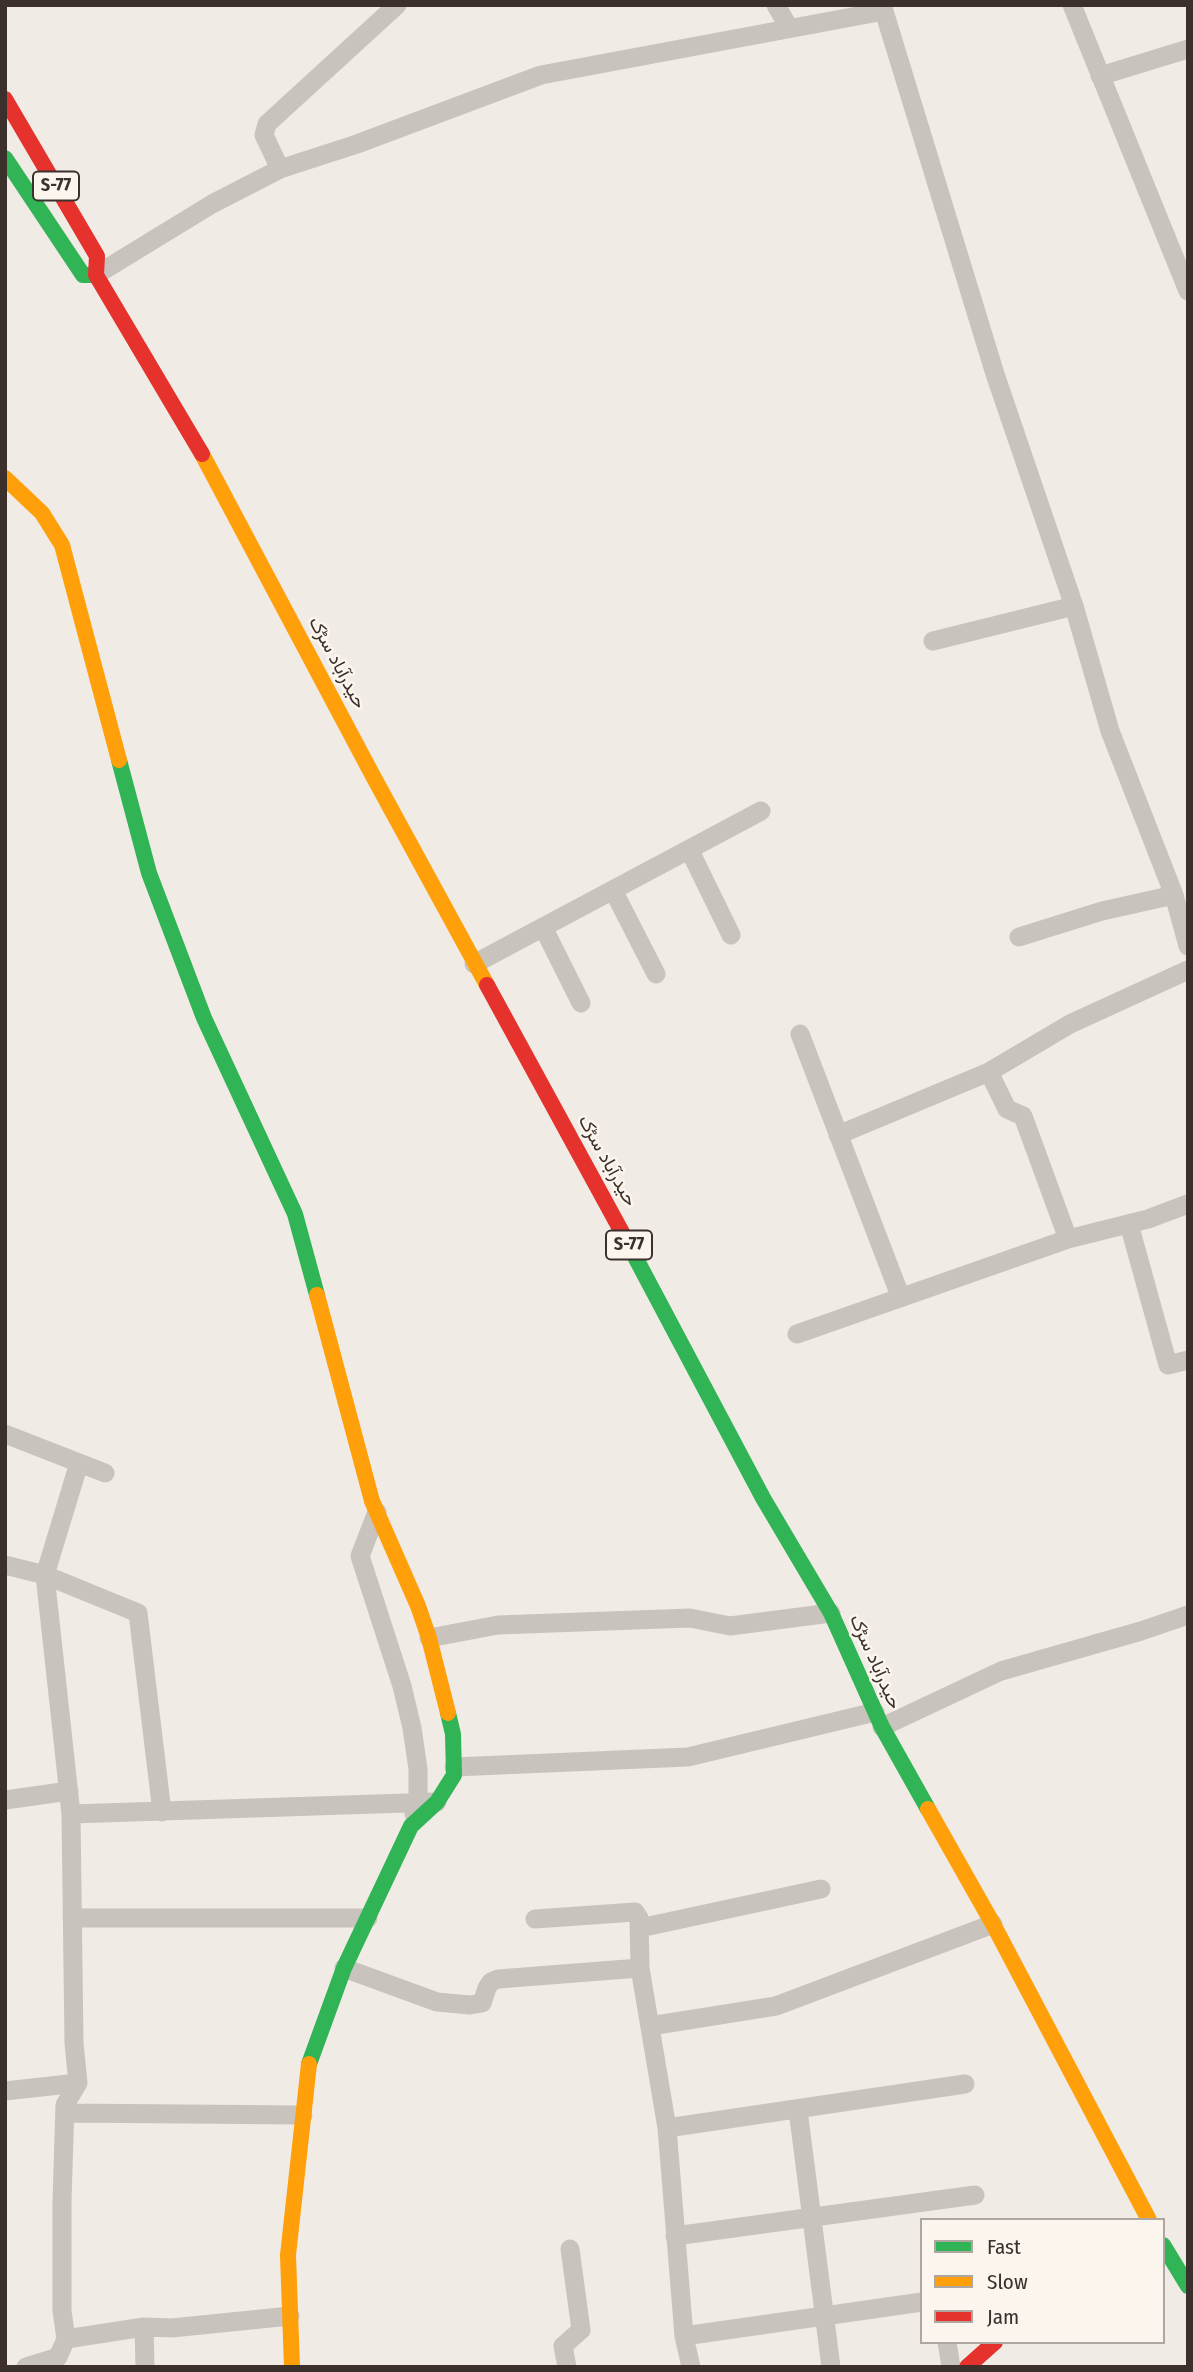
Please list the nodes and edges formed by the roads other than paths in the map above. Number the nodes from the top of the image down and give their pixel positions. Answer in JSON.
{"nodes":[{"id":1,"x":397,"y":5,"type":"edge"},
{"id":2,"x":776,"y":5,"type":"edge"},
{"id":3,"x":1072,"y":5,"type":"edge"},
{"id":4,"x":884,"y":8,"type":"edge"},
{"id":5,"x":789,"y":28,"type":"junction"},
{"id":6,"x":1188,"y":49,"type":"edge"},
{"id":7,"x":1100,"y":76,"type":"junction"},
{"id":8,"x":5,"y":99,"type":"edge"},
{"id":9,"x":5,"y":158,"type":"edge"},
{"id":10,"x":280,"y":169,"type":"junction"},
{"id":11,"x":96,"y":275,"type":"junction"},
{"id":12,"x":1188,"y":291,"type":"edge"},
{"id":13,"x":5,"y":478,"type":"edge"},
{"id":14,"x":1074,"y":606,"type":"junction"},
{"id":15,"x":933,"y":641,"type":"dead end"},
{"id":16,"x":761,"y":811,"type":"dead end"},
{"id":17,"x":690,"y":849,"type":"junction"},
{"id":18,"x":613,"y":890,"type":"junction"},
{"id":19,"x":1174,"y":895,"type":"junction"},
{"id":20,"x":543,"y":927,"type":"junction"},
{"id":21,"x":731,"y":935,"type":"dead end"},
{"id":22,"x":1019,"y":937,"type":"dead end"},
{"id":23,"x":1188,"y":946,"type":"edge"},
{"id":24,"x":474,"y":964,"type":"junction"},
{"id":25,"x":1188,"y":970,"type":"edge"},
{"id":26,"x":656,"y":974,"type":"dead end"},
{"id":27,"x":581,"y":1003,"type":"dead end"},
{"id":28,"x":800,"y":1034,"type":"dead end"},
{"id":29,"x":989,"y":1072,"type":"junction"},
{"id":30,"x":838,"y":1135,"type":"junction"},
{"id":31,"x":1188,"y":1204,"type":"edge"},
{"id":32,"x":1129,"y":1224,"type":"junction"},
{"id":33,"x":1068,"y":1239,"type":"junction"},
{"id":34,"x":901,"y":1298,"type":"junction"},
{"id":35,"x":797,"y":1334,"type":"dead end"},
{"id":36,"x":1188,"y":1360,"type":"edge"},
{"id":37,"x":5,"y":1434,"type":"edge"},
{"id":38,"x":79,"y":1463,"type":"junction"},
{"id":39,"x":104,"y":1474,"type":"dead end"},
{"id":40,"x":377,"y":1513,"type":"junction"},
{"id":41,"x":5,"y":1564,"type":"edge"},
{"id":42,"x":45,"y":1576,"type":"junction"},
{"id":43,"x":831,"y":1613,"type":"junction"},
{"id":44,"x":1188,"y":1615,"type":"edge"},
{"id":45,"x":429,"y":1638,"type":"junction"},
{"id":46,"x":878,"y":1719,"type":"junction"},
{"id":47,"x":454,"y":1767,"type":"junction"},
{"id":48,"x":69,"y":1791,"type":"junction"},
{"id":49,"x":5,"y":1800,"type":"edge"},
{"id":50,"x":427,"y":1803,"type":"junction"},
{"id":51,"x":162,"y":1812,"type":"junction"},
{"id":52,"x":71,"y":1814,"type":"junction"},
{"id":53,"x":411,"y":1826,"type":"joint"},
{"id":54,"x":821,"y":1889,"type":"dead end"},
{"id":55,"x":72,"y":1918,"type":"junction"},
{"id":56,"x":368,"y":1918,"type":"junction"},
{"id":57,"x":536,"y":1919,"type":"dead end"},
{"id":58,"x":993,"y":1924,"type":"junction"},
{"id":59,"x":640,"y":1928,"type":"junction"},
{"id":60,"x":344,"y":1968,"type":"junction"},
{"id":61,"x":640,"y":1968,"type":"junction"},
{"id":62,"x":650,"y":2026,"type":"junction"},
{"id":63,"x":78,"y":2083,"type":"junction"},
{"id":64,"x":965,"y":2084,"type":"dead end"},
{"id":65,"x":5,"y":2091,"type":"edge"},
{"id":66,"x":798,"y":2110,"type":"junction"},
{"id":67,"x":65,"y":2113,"type":"junction"},
{"id":68,"x":303,"y":2115,"type":"junction"},
{"id":69,"x":667,"y":2127,"type":"junction"},
{"id":70,"x":975,"y":2195,"type":"dead end"},
{"id":71,"x":930,"y":2212,"type":"edge"},
{"id":72,"x":1148,"y":2218,"type":"edge"},
{"id":73,"x":813,"y":2219,"type":"junction"},
{"id":74,"x":676,"y":2236,"type":"junction"},
{"id":75,"x":1165,"y":2248,"type":"edge"},
{"id":76,"x":569,"y":2249,"type":"dead end"},
{"id":77,"x":1188,"y":2286,"type":"edge"},
{"id":78,"x":920,"y":2302,"type":"edge"},
{"id":79,"x":290,"y":2316,"type":"junction"},
{"id":80,"x":826,"y":2316,"type":"junction"},
{"id":81,"x":144,"y":2327,"type":"junction"},
{"id":82,"x":684,"y":2336,"type":"junction"},
{"id":83,"x":66,"y":2339,"type":"junction"},
{"id":84,"x":947,"y":2344,"type":"edge"},
{"id":85,"x":989,"y":2353,"type":"edge"},
{"id":86,"x":26,"y":2367,"type":"edge"},
{"id":87,"x":145,"y":2367,"type":"edge"},
{"id":88,"x":292,"y":2367,"type":"edge"},
{"id":89,"x":567,"y":2367,"type":"edge"},
{"id":90,"x":691,"y":2367,"type":"edge"},
{"id":91,"x":831,"y":2367,"type":"edge"},
{"id":92,"x":951,"y":2367,"type":"edge"},
{"id":93,"x":967,"y":2367,"type":"edge"}],
"edges":[{"from":1,"to":10,"type":"street"},
{"from":2,"to":5,"type":"street"},
{"from":3,"to":7,"type":"street"},
{"from":4,"to":5,"type":"street"},
{"from":4,"to":14,"type":"street"},
{"from":5,"to":10,"type":"street"},
{"from":6,"to":7,"type":"street"},
{"from":7,"to":12,"type":"street"},
{"from":8,"to":11,"type":"main road","name":"حیدرآباد سڑک","number":"S-77"},
{"from":9,"to":11,"type":"main road","name":"حیدرآباد سڑک","number":"S-77"},
{"from":10,"to":11,"type":"street"},
{"from":11,"to":24,"type":"main road","name":"حیدرآباد سڑک","number":"S-77"},
{"from":13,"to":40,"type":"main road"},
{"from":14,"to":15,"type":"street"},
{"from":14,"to":19,"type":"street"},
{"from":16,"to":17,"type":"street"},
{"from":17,"to":18,"type":"street"},
{"from":17,"to":21,"type":"street"},
{"from":18,"to":20,"type":"street"},
{"from":18,"to":26,"type":"street"},
{"from":19,"to":22,"type":"street"},
{"from":19,"to":23,"type":"street"},
{"from":20,"to":24,"type":"street"},
{"from":20,"to":27,"type":"street"},
{"from":24,"to":43,"type":"main road","name":"حیدرآباد سڑک","number":"S-77"},
{"from":25,"to":29,"type":"street"},
{"from":28,"to":30,"type":"street"},
{"from":29,"to":30,"type":"street"},
{"from":29,"to":33,"type":"street"},
{"from":30,"to":34,"type":"street"},
{"from":31,"to":32,"type":"street"},
{"from":32,"to":33,"type":"street"},
{"from":32,"to":36,"type":"street"},
{"from":33,"to":34,"type":"street"},
{"from":34,"to":35,"type":"street"},
{"from":37,"to":38,"type":"street"},
{"from":38,"to":39,"type":"street"},
{"from":38,"to":42,"type":"street"},
{"from":40,"to":45,"type":"main road"},
{"from":40,"to":50,"type":"street"},
{"from":41,"to":42,"type":"street"},
{"from":42,"to":48,"type":"street"},
{"from":42,"to":51,"type":"street"},
{"from":43,"to":45,"type":"street"},
{"from":43,"to":46,"type":"main road","name":"حیدرآباد سڑک","number":"S-77"},
{"from":44,"to":46,"type":"street"},
{"from":45,"to":47,"type":"main road"},
{"from":46,"to":47,"type":"street"},
{"from":46,"to":58,"type":"main road","name":"حیدرآباد سڑک","number":"S-77"},
{"from":47,"to":50,"type":"main road"},
{"from":48,"to":49,"type":"street"},
{"from":48,"to":52,"type":"street"},
{"from":50,"to":51,"type":"street"},
{"from":50,"to":53,"type":"street"},
{"from":51,"to":52,"type":"street"},
{"from":52,"to":55,"type":"street"},
{"from":53,"to":56,"type":"main road"},
{"from":54,"to":59,"type":"street"},
{"from":55,"to":56,"type":"street"},
{"from":55,"to":63,"type":"street"},
{"from":56,"to":60,"type":"main road"},
{"from":57,"to":59,"type":"street"},
{"from":58,"to":62,"type":"street"},
{"from":58,"to":72,"type":"main road","name":"حیدرآباد سڑک","number":"S-77"},
{"from":59,"to":61,"type":"street"},
{"from":60,"to":61,"type":"street"},
{"from":60,"to":68,"type":"main road"},
{"from":61,"to":62,"type":"street"},
{"from":62,"to":69,"type":"street"},
{"from":63,"to":65,"type":"street"},
{"from":63,"to":67,"type":"street"},
{"from":64,"to":66,"type":"street"},
{"from":66,"to":69,"type":"street"},
{"from":66,"to":73,"type":"street"},
{"from":67,"to":68,"type":"street"},
{"from":67,"to":83,"type":"street"},
{"from":68,"to":79,"type":"main road"},
{"from":69,"to":74,"type":"street"},
{"from":70,"to":71,"type":"street"},
{"from":71,"to":73,"type":"street"},
{"from":73,"to":74,"type":"street"},
{"from":73,"to":80,"type":"street"},
{"from":74,"to":82,"type":"street"},
{"from":75,"to":77,"type":"main road"},
{"from":76,"to":89,"type":"street"},
{"from":78,"to":80,"type":"street"},
{"from":79,"to":81,"type":"street"},
{"from":79,"to":88,"type":"main road"},
{"from":80,"to":82,"type":"street"},
{"from":80,"to":91,"type":"street"},
{"from":81,"to":83,"type":"street"},
{"from":81,"to":87,"type":"street"},
{"from":82,"to":90,"type":"street"},
{"from":83,"to":86,"type":"street"},
{"from":84,"to":92,"type":"street"},
{"from":85,"to":93,"type":"main road"}]}
